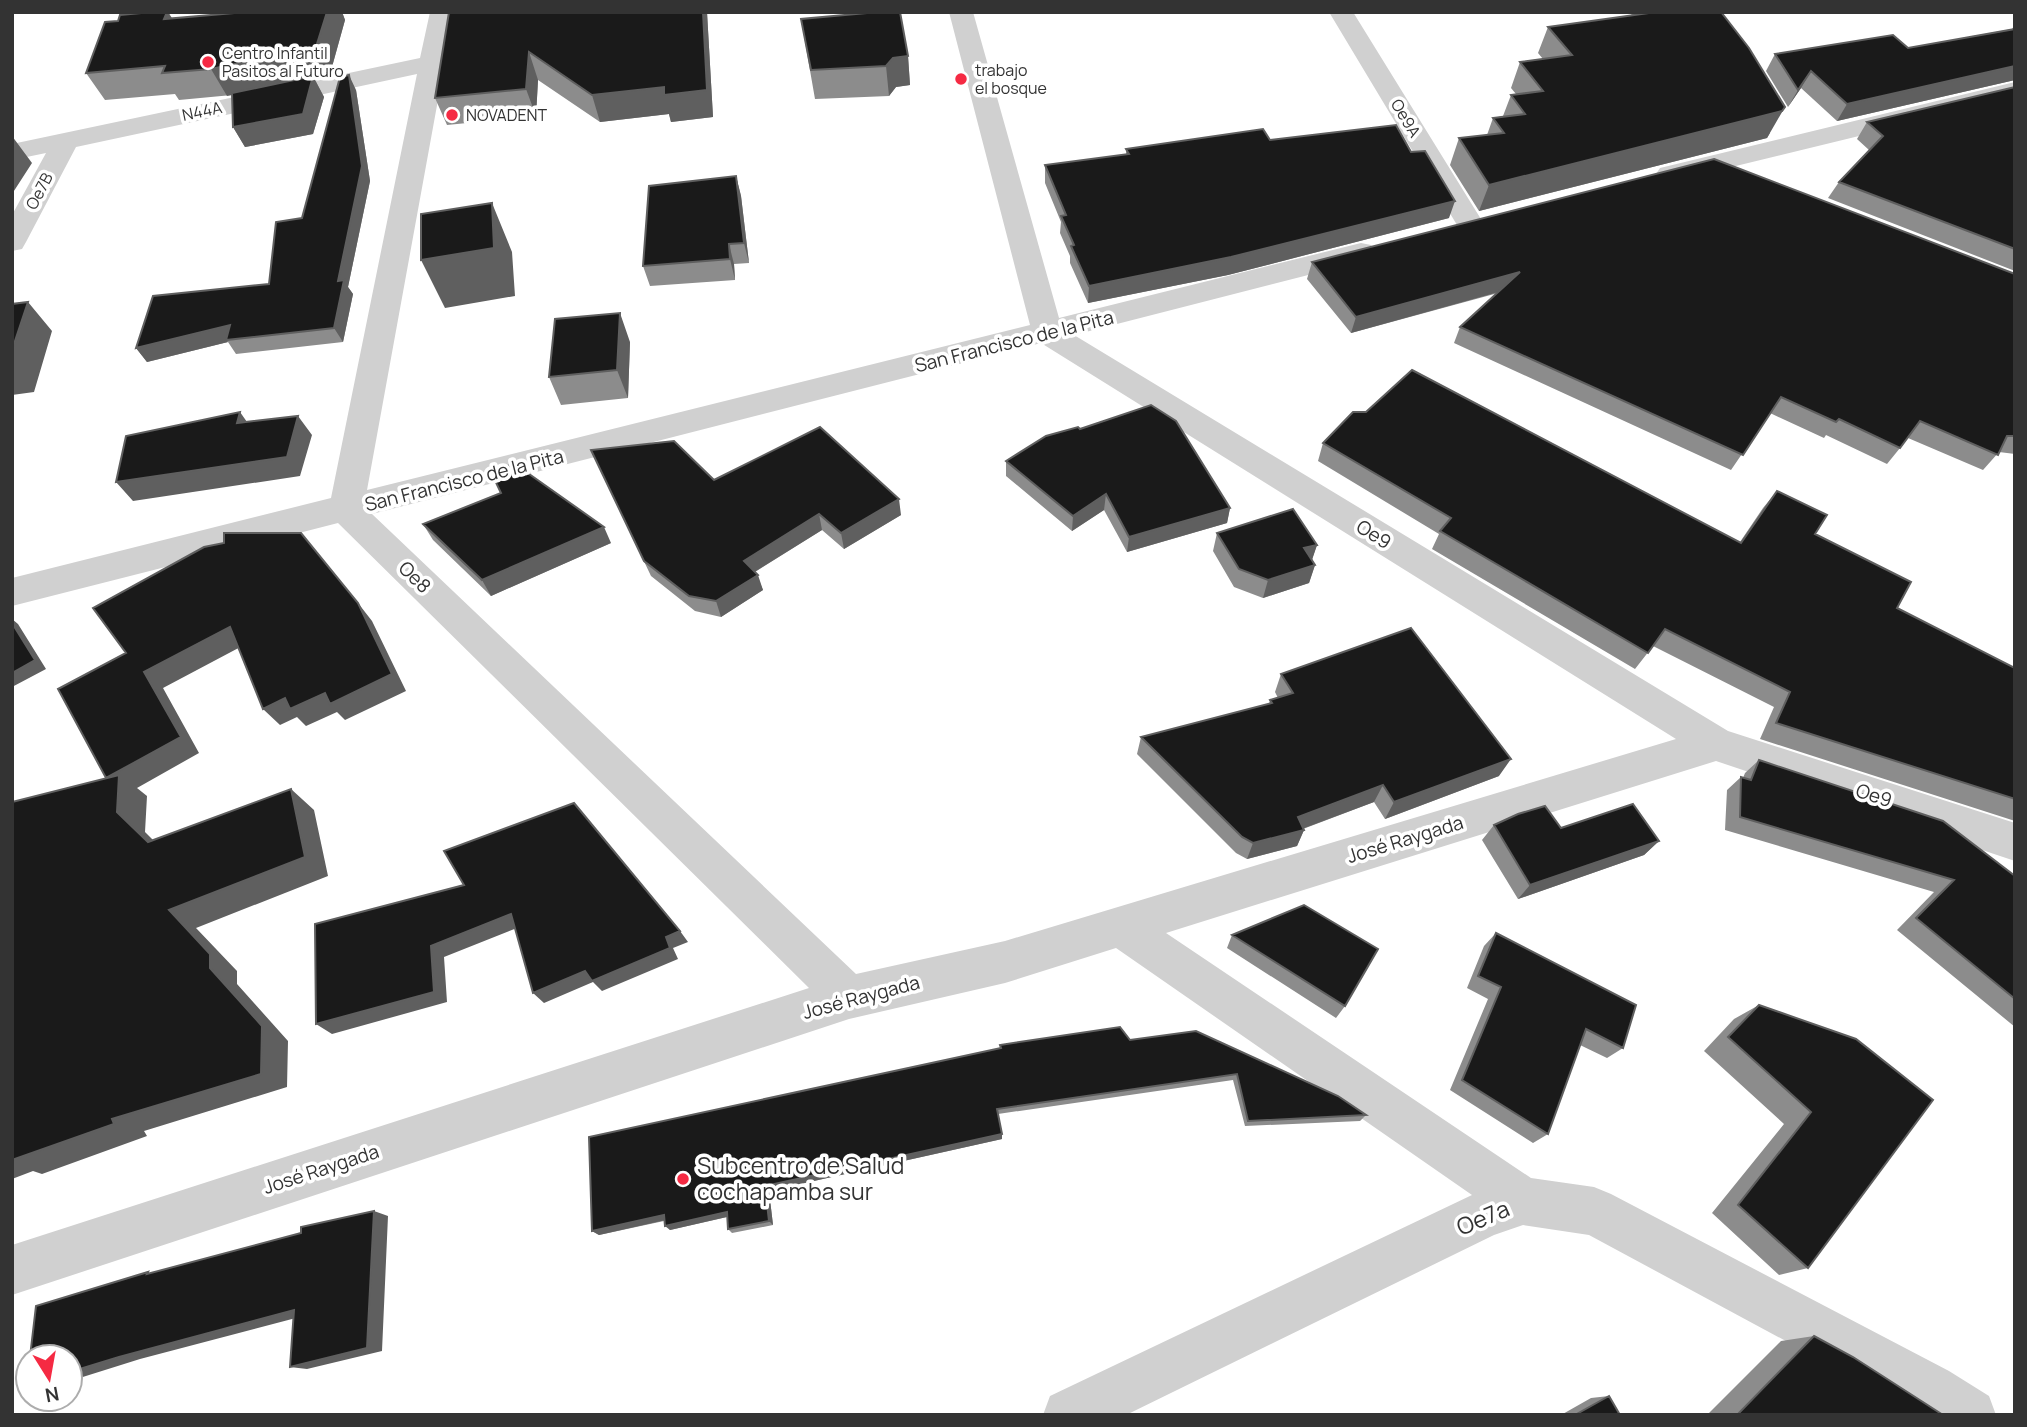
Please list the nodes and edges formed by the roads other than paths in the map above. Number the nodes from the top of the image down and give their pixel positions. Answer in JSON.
{"nodes":[{"id":1,"x":442,"y":12,"type":"edge"},
{"id":2,"x":961,"y":12,"type":"edge"},
{"id":3,"x":1341,"y":12,"type":"edge"},
{"id":4,"x":434,"y":64,"type":"junction"},
{"id":5,"x":2015,"y":90,"type":"edge"},
{"id":6,"x":66,"y":140,"type":"junction"},
{"id":7,"x":12,"y":152,"type":"edge"},
{"id":8,"x":1708,"y":164,"type":"junction"},
{"id":9,"x":1746,"y":179,"type":"edge"},
{"id":10,"x":1642,"y":181,"type":"edge"},
{"id":11,"x":1470,"y":224,"type":"edge"},
{"id":12,"x":12,"y":243,"type":"edge"},
{"id":13,"x":1391,"y":245,"type":"edge"},
{"id":14,"x":1048,"y":333,"type":"junction"},
{"id":15,"x":346,"y":510,"type":"junction"},
{"id":16,"x":12,"y":592,"type":"edge"},
{"id":17,"x":1716,"y":744,"type":"junction"},
{"id":18,"x":2015,"y":842,"type":"edge"},
{"id":19,"x":1120,"y":926,"type":"junction"},
{"id":20,"x":849,"y":997,"type":"junction"},
{"id":21,"x":1523,"y":1201,"type":"junction"},
{"id":22,"x":12,"y":1270,"type":"edge"},
{"id":23,"x":1069,"y":1415,"type":"edge"},
{"id":24,"x":1970,"y":1415,"type":"edge"}],
"edges":[{"from":1,"to":4,"type":"street"},
{"from":2,"to":14,"type":"street"},
{"from":3,"to":11,"type":"street","name":"Oe9A"},
{"from":4,"to":6,"type":"street","name":"N44A"},
{"from":4,"to":15,"type":"street"},
{"from":5,"to":8,"type":"street"},
{"from":6,"to":7,"type":"street","name":"N44A"},
{"from":6,"to":12,"type":"street","name":"Oe7B"},
{"from":8,"to":9,"type":"street"},
{"from":8,"to":10,"type":"street"},
{"from":13,"to":14,"type":"street","name":"San Francisco de la Pita"},
{"from":14,"to":15,"type":"street","name":"San Francisco de la Pita"},
{"from":14,"to":17,"type":"street","name":"Oe9"},
{"from":15,"to":16,"type":"street","name":"San Francisco de la Pita"},
{"from":15,"to":20,"type":"street","name":"Oe8"},
{"from":17,"to":18,"type":"street","name":"Oe9"},
{"from":17,"to":19,"type":"street","name":"José Raygada"},
{"from":19,"to":20,"type":"street","name":"José Raygada"},
{"from":19,"to":21,"type":"street"},
{"from":20,"to":22,"type":"street","name":"José Raygada"},
{"from":21,"to":23,"type":"street","name":"Oe7a"},
{"from":21,"to":24,"type":"street","name":"Oe7a"}]}
